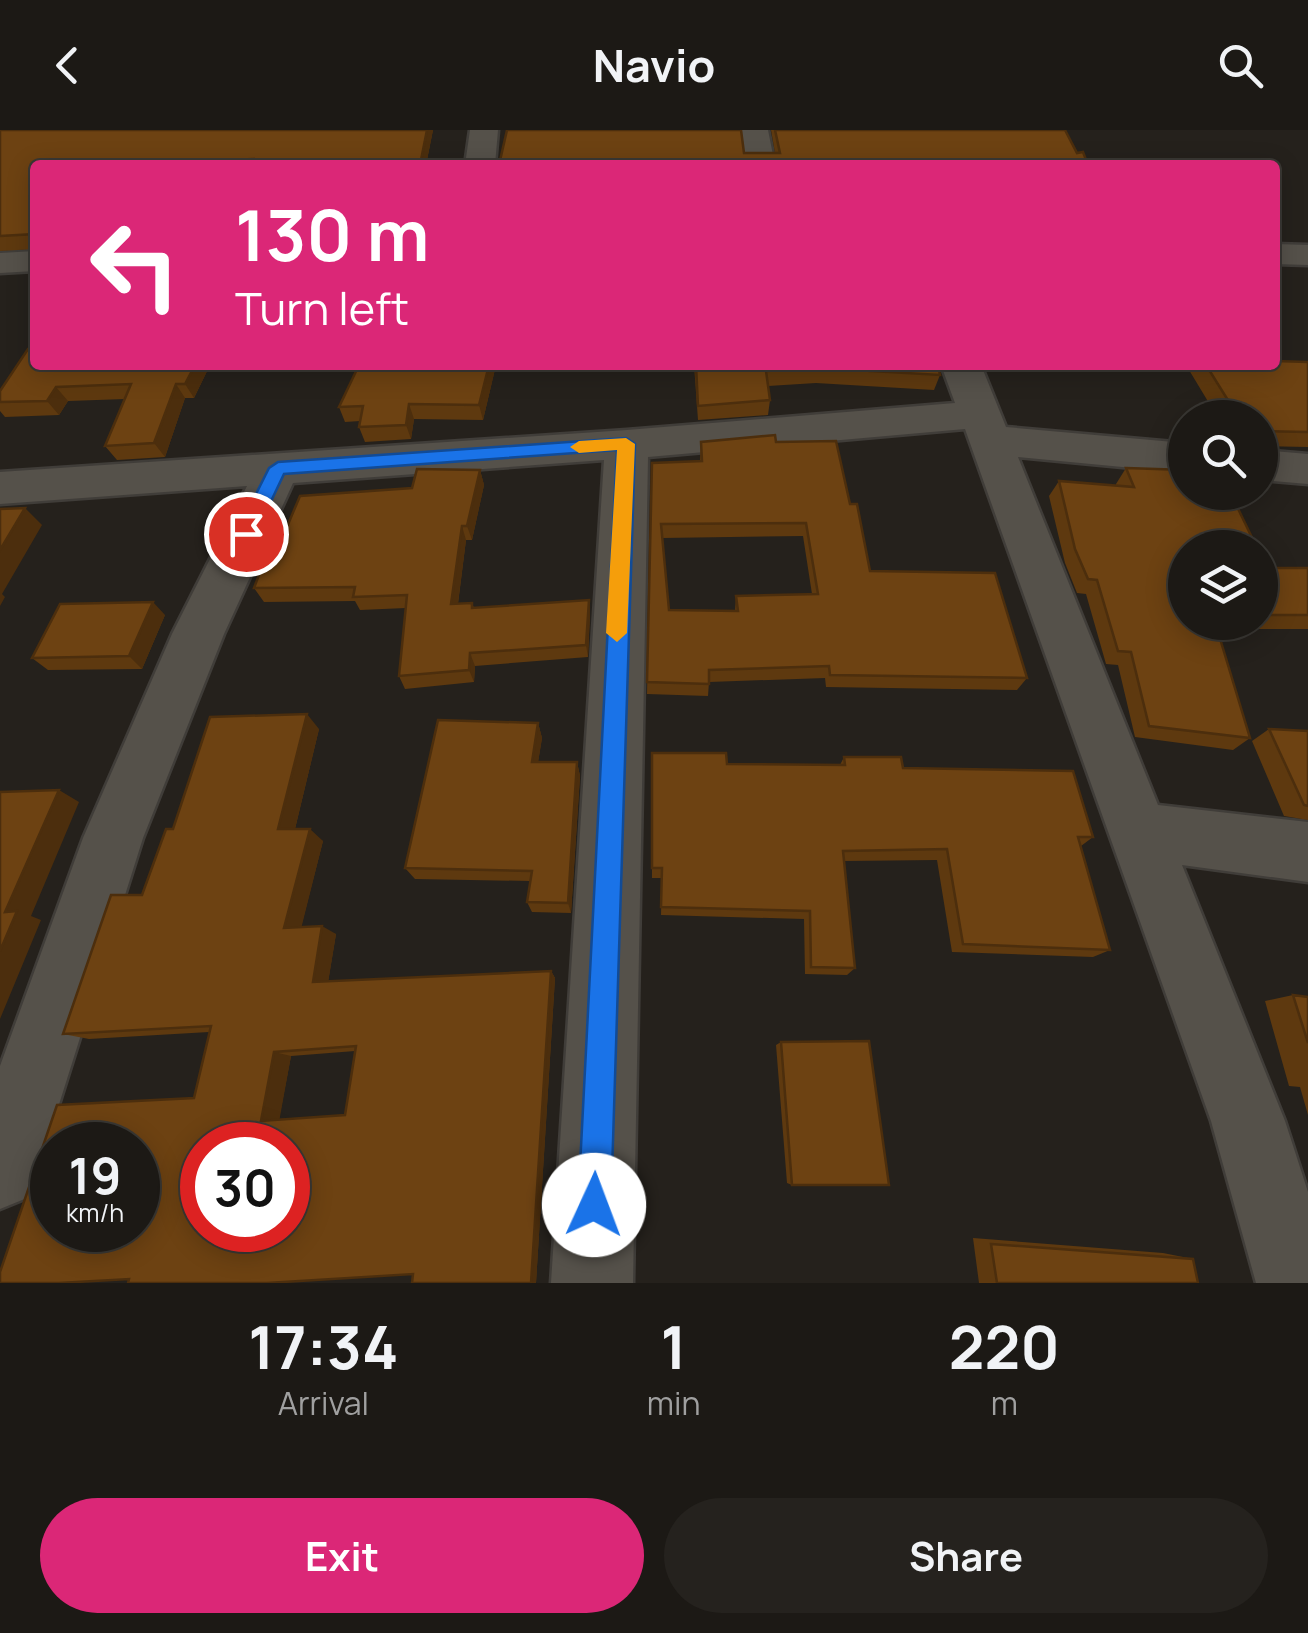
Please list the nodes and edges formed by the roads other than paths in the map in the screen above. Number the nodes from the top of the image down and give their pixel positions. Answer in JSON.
{"nodes":[{"id":1,"x":484,"y":130,"type":"edge"},
{"id":2,"x":754,"y":130,"type":"edge"},
{"id":3,"x":481,"y":160,"type":"edge"},
{"id":4,"x":759,"y":160,"type":"edge"},
{"id":5,"x":1280,"y":254,"type":"edge"},
{"id":6,"x":1308,"y":255,"type":"edge"},
{"id":7,"x":30,"y":261,"type":"edge"},
{"id":8,"x":0,"y":263,"type":"edge"},
{"id":9,"x":963,"y":370,"type":"edge"},
{"id":10,"x":985,"y":427,"type":"junction"},
{"id":11,"x":626,"y":444,"type":"junction"},
{"id":12,"x":1168,"y":455,"type":"edge"},
{"id":13,"x":1278,"y":466,"type":"edge"},
{"id":14,"x":278,"y":468,"type":"junction"},
{"id":15,"x":1308,"y":469,"type":"edge"},
{"id":16,"x":0,"y":488,"type":"edge"},
{"id":17,"x":1138,"y":831,"type":"junction"},
{"id":18,"x":1308,"y":852,"type":"edge"},
{"id":19,"x":0,"y":1171,"type":"edge"},
{"id":20,"x":592,"y":1283,"type":"edge"},
{"id":21,"x":1297,"y":1283,"type":"edge"}],
"edges":[{"from":1,"to":3,"type":"street"},
{"from":2,"to":4,"type":"street"},
{"from":5,"to":6,"type":"street"},
{"from":7,"to":8,"type":"street"},
{"from":9,"to":10,"type":"street"},
{"from":10,"to":11,"type":"street"},
{"from":10,"to":12,"type":"street"},
{"from":10,"to":17,"type":"street"},
{"from":11,"to":14,"type":"street"},
{"from":11,"to":20,"type":"street"},
{"from":13,"to":15,"type":"street"},
{"from":14,"to":16,"type":"street"},
{"from":14,"to":19,"type":"street"},
{"from":17,"to":18,"type":"street"},
{"from":17,"to":21,"type":"street"}]}
